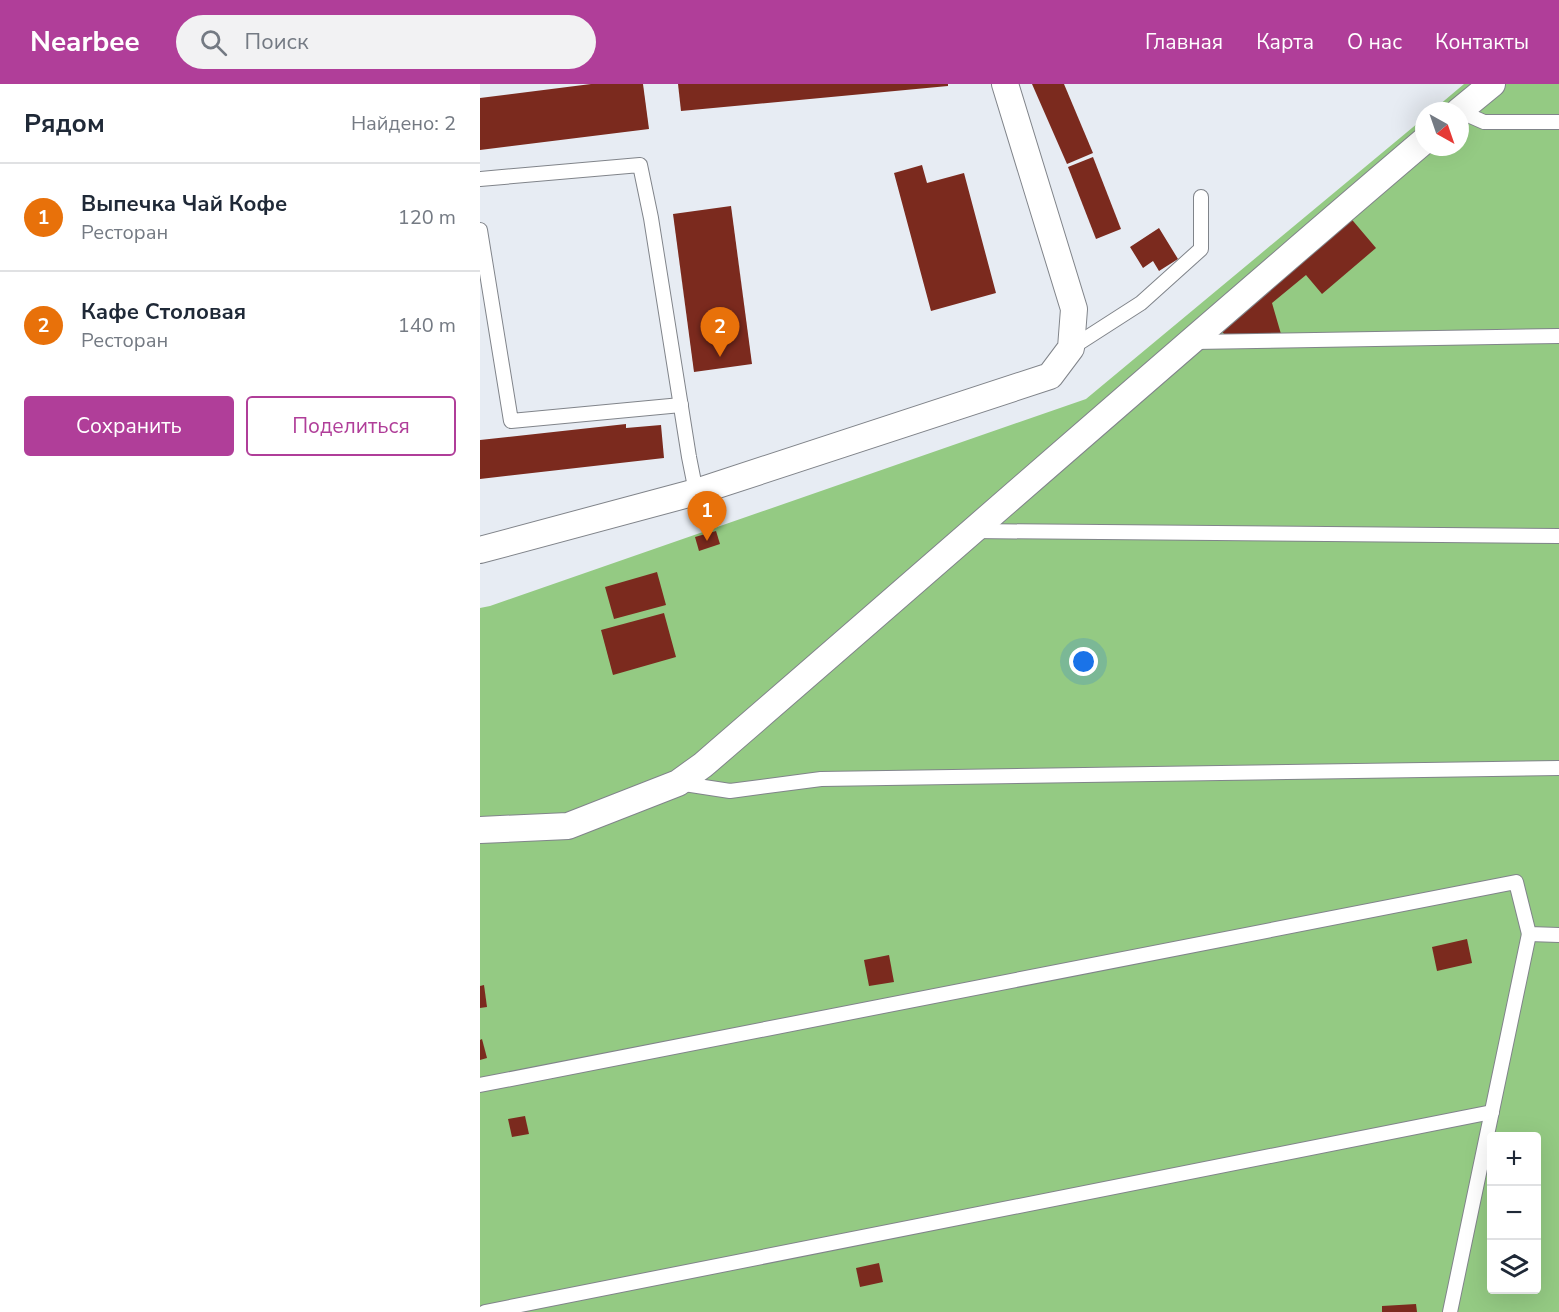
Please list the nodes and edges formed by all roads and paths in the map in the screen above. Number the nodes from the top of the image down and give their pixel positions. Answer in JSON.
{"nodes":[{"id":1,"x":1005,"y":84,"type":"edge"},
{"id":2,"x":1492,"y":84,"type":"edge"},
{"id":3,"x":1469,"y":103,"type":"edge"},
{"id":4,"x":1469,"y":115,"type":"edge"},
{"id":5,"x":1559,"y":122,"type":"edge"},
{"id":6,"x":1415,"y":149,"type":"edge"},
{"id":7,"x":480,"y":179,"type":"edge"},
{"id":8,"x":1201,"y":198,"type":"dead end"},
{"id":9,"x":480,"y":230,"type":"edge"},
{"id":10,"x":1559,"y":336,"type":"edge"},
{"id":11,"x":1188,"y":342,"type":"junction"},
{"id":12,"x":1071,"y":348,"type":"junction"},
{"id":13,"x":681,"y":405,"type":"junction"},
{"id":14,"x":696,"y":492,"type":"junction"},
{"id":15,"x":974,"y":531,"type":"junction"},
{"id":16,"x":1559,"y":536,"type":"edge"},
{"id":17,"x":480,"y":550,"type":"edge"},
{"id":18,"x":1559,"y":768,"type":"edge"},
{"id":19,"x":678,"y":783,"type":"junction"},
{"id":20,"x":480,"y":830,"type":"edge"},
{"id":21,"x":1529,"y":934,"type":"junction"},
{"id":22,"x":1559,"y":935,"type":"edge"},
{"id":23,"x":480,"y":1085,"type":"edge"},
{"id":24,"x":1492,"y":1112,"type":"junction"},
{"id":25,"x":485,"y":1312,"type":"edge"},
{"id":26,"x":1450,"y":1312,"type":"edge"}],
"edges":[{"from":1,"to":12,"type":"street"},
{"from":2,"to":3,"type":"street"},
{"from":4,"to":5,"type":"lane"},
{"from":6,"to":11,"type":"street"},
{"from":7,"to":13,"type":"lane"},
{"from":8,"to":12,"type":"lane"},
{"from":9,"to":13,"type":"lane"},
{"from":10,"to":11,"type":"lane"},
{"from":11,"to":15,"type":"street"},
{"from":12,"to":14,"type":"street"},
{"from":13,"to":14,"type":"lane"},
{"from":14,"to":17,"type":"street"},
{"from":15,"to":16,"type":"lane"},
{"from":15,"to":19,"type":"street"},
{"from":18,"to":19,"type":"lane"},
{"from":19,"to":20,"type":"street"},
{"from":21,"to":22,"type":"lane"},
{"from":21,"to":23,"type":"lane"},
{"from":21,"to":24,"type":"lane"},
{"from":24,"to":25,"type":"lane"},
{"from":24,"to":26,"type":"lane"}]}
